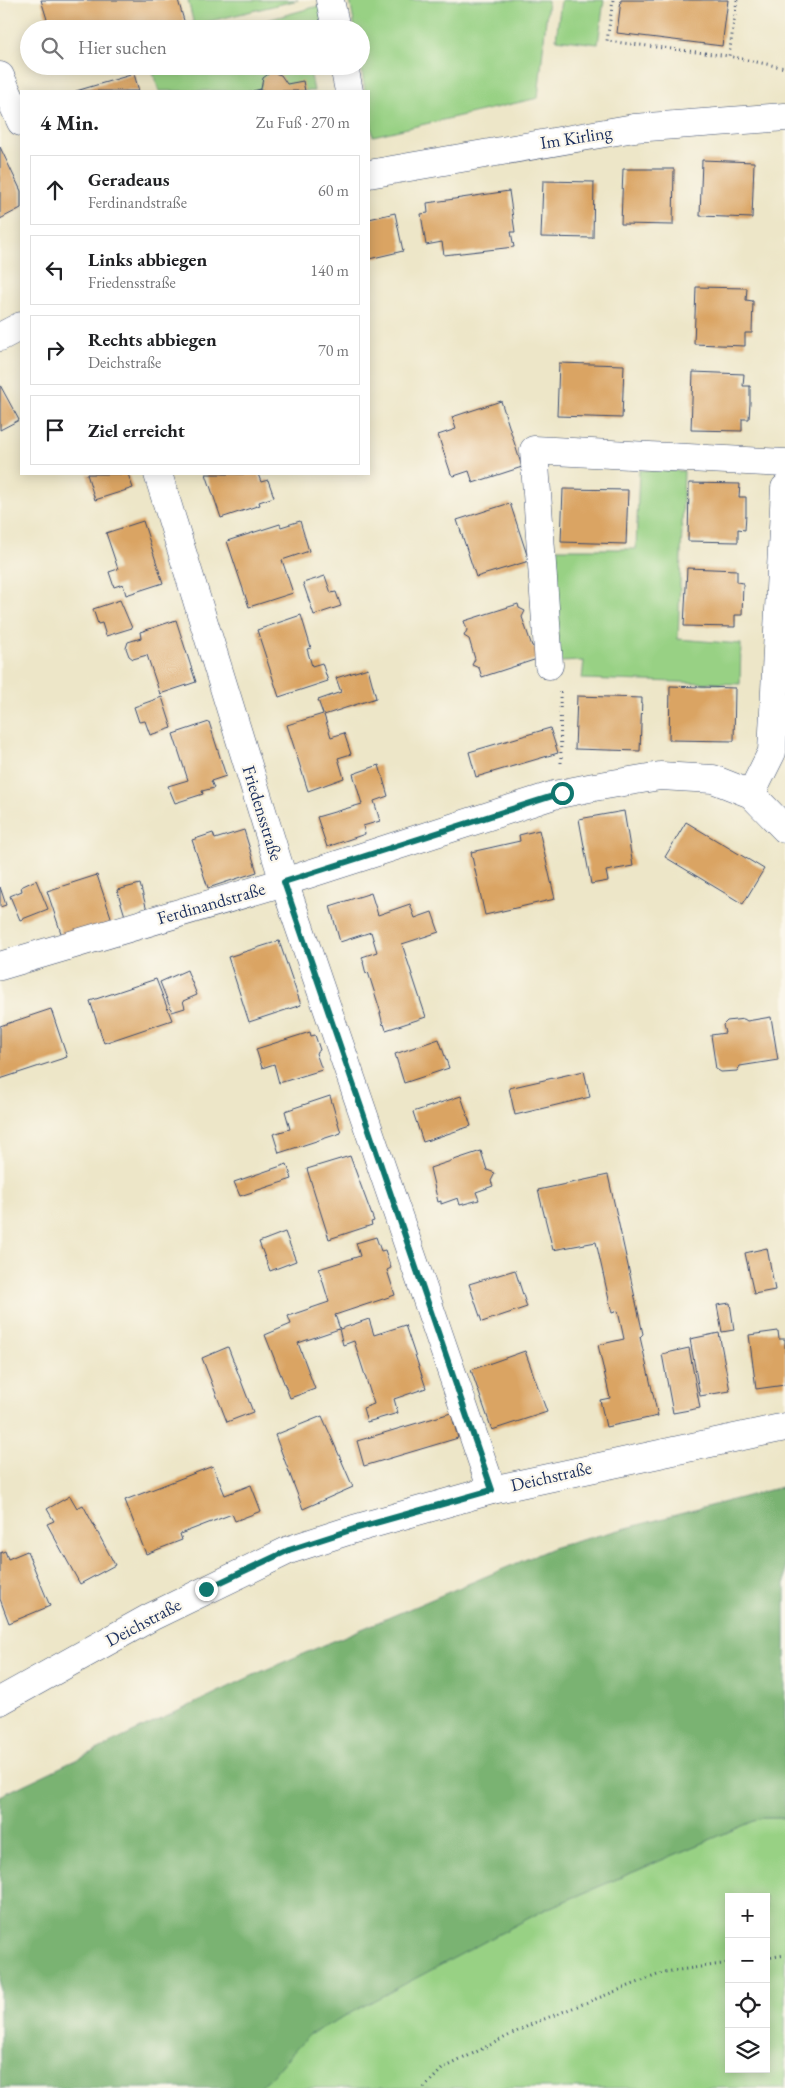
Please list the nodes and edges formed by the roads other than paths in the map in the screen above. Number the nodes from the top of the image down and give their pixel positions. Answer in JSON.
{"nodes":[{"id":1,"x":330,"y":0,"type":"edge"},
{"id":2,"x":334,"y":20,"type":"edge"},
{"id":3,"x":346,"y":75,"type":"edge"},
{"id":4,"x":0,"y":76,"type":"edge"},
{"id":5,"x":349,"y":90,"type":"edge"},
{"id":6,"x":785,"y":117,"type":"edge"},
{"id":7,"x":20,"y":120,"type":"edge"},
{"id":8,"x":370,"y":174,"type":"edge"},
{"id":9,"x":20,"y":327,"type":"edge"},
{"id":10,"x":0,"y":337,"type":"edge"},
{"id":11,"x":785,"y":463,"type":"edge"},
{"id":12,"x":158,"y":475,"type":"edge"},
{"id":13,"x":785,"y":488,"type":"edge"},
{"id":14,"x":549,"y":666,"type":"road end"},
{"id":15,"x":751,"y":794,"type":"junction"},
{"id":16,"x":785,"y":829,"type":"edge"},
{"id":17,"x":284,"y":882,"type":"junction"},
{"id":18,"x":0,"y":966,"type":"edge"},
{"id":19,"x":785,"y":1428,"type":"edge"},
{"id":20,"x":492,"y":1490,"type":"junction"},
{"id":21,"x":0,"y":1700,"type":"edge"}],
"edges":[{"from":1,"to":2,"type":"street"},
{"from":3,"to":5,"type":"street"},
{"from":4,"to":7,"type":"street"},
{"from":6,"to":8,"type":"street","name":"Im Kirling"},
{"from":9,"to":10,"type":"street"},
{"from":11,"to":14,"type":"street"},
{"from":12,"to":17,"type":"street","name":"Friedensstraße"},
{"from":13,"to":15,"type":"street"},
{"from":15,"to":16,"type":"street","name":"Ferdinandstraße"},
{"from":15,"to":17,"type":"street","name":"Ferdinandstraße"},
{"from":17,"to":18,"type":"street","name":"Ferdinandstraße"},
{"from":17,"to":20,"type":"street","name":"Friedensstraße"},
{"from":19,"to":20,"type":"street","name":"Deichstraße"},
{"from":20,"to":21,"type":"street","name":"Deichstraße"}]}
